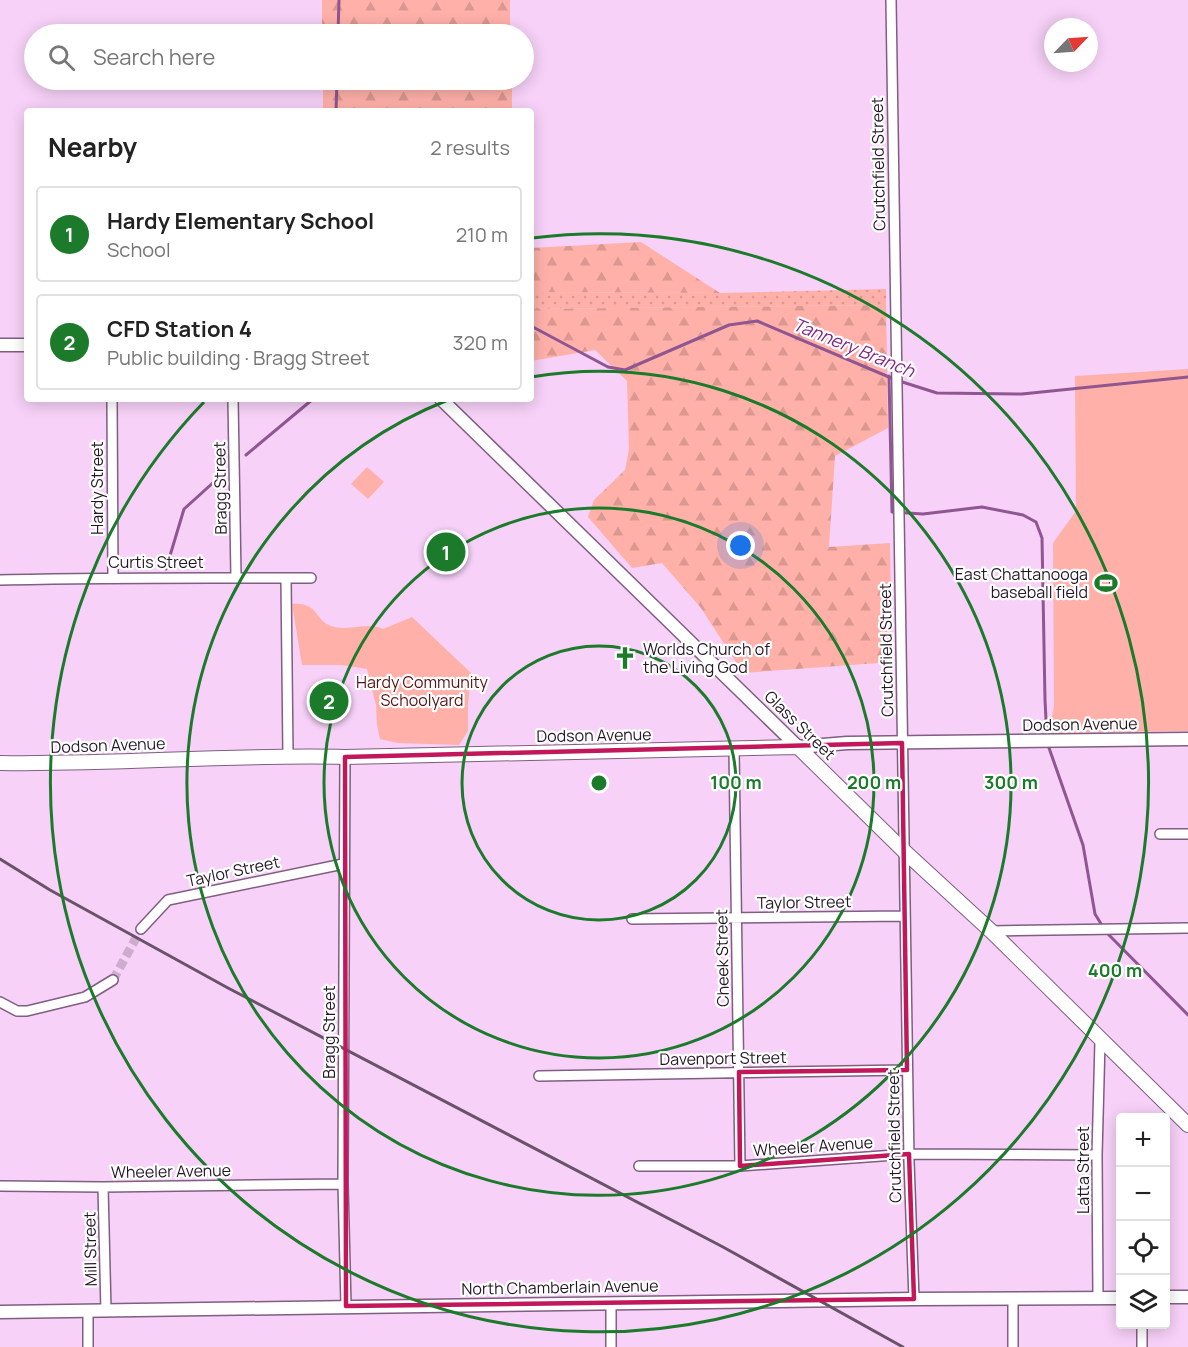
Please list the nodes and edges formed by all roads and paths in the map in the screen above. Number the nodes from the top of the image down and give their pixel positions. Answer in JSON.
{"nodes":[{"id":1,"x":891,"y":0,"type":"edge"},
{"id":2,"x":0,"y":345,"type":"edge"},
{"id":3,"x":24,"y":345,"type":"edge"},
{"id":4,"x":112,"y":402,"type":"edge"},
{"id":5,"x":233,"y":402,"type":"edge"},
{"id":6,"x":444,"y":402,"type":"edge"},
{"id":7,"x":113,"y":577,"type":"junction"},
{"id":8,"x":236,"y":577,"type":"junction"},
{"id":9,"x":311,"y":578,"type":"dead end"},
{"id":10,"x":286,"y":579,"type":"junction"},
{"id":11,"x":0,"y":580,"type":"edge"},
{"id":12,"x":1188,"y":739,"type":"edge"},
{"id":13,"x":902,"y":742,"type":"junction"},
{"id":14,"x":798,"y":747,"type":"junction"},
{"id":15,"x":734,"y":749,"type":"junction"},
{"id":16,"x":288,"y":755,"type":"junction"},
{"id":17,"x":345,"y":757,"type":"junction"},
{"id":18,"x":0,"y":763,"type":"edge"},
{"id":19,"x":1160,"y":834,"type":"dead end"},
{"id":20,"x":1188,"y":834,"type":"edge"},
{"id":21,"x":904,"y":851,"type":"junction"},
{"id":22,"x":344,"y":864,"type":"junction"},
{"id":23,"x":905,"y":916,"type":"junction"},
{"id":24,"x":737,"y":918,"type":"junction"},
{"id":25,"x":632,"y":919,"type":"dead end"},
{"id":26,"x":1188,"y":928,"type":"edge"},
{"id":27,"x":141,"y":929,"type":"tunnel mouth"},
{"id":28,"x":991,"y":931,"type":"junction"},
{"id":29,"x":113,"y":980,"type":"tunnel mouth"},
{"id":30,"x":0,"y":1002,"type":"edge"},
{"id":31,"x":1100,"y":1041,"type":"junction"},
{"id":32,"x":908,"y":1070,"type":"junction"},
{"id":33,"x":739,"y":1072,"type":"junction"},
{"id":34,"x":539,"y":1076,"type":"dead end"},
{"id":35,"x":1188,"y":1125,"type":"edge"},
{"id":36,"x":909,"y":1154,"type":"junction"},
{"id":37,"x":1097,"y":1155,"type":"junction"},
{"id":38,"x":639,"y":1166,"type":"dead end"},
{"id":39,"x":740,"y":1166,"type":"junction"},
{"id":40,"x":343,"y":1184,"type":"junction"},
{"id":41,"x":0,"y":1186,"type":"edge"},
{"id":42,"x":103,"y":1187,"type":"junction"},
{"id":43,"x":1170,"y":1297,"type":"edge"},
{"id":44,"x":1188,"y":1297,"type":"edge"},
{"id":45,"x":1013,"y":1298,"type":"junction"},
{"id":46,"x":1116,"y":1298,"type":"edge"},
{"id":47,"x":914,"y":1299,"type":"junction"},
{"id":48,"x":1098,"y":1299,"type":"junction"},
{"id":49,"x":611,"y":1303,"type":"junction"},
{"id":50,"x":346,"y":1306,"type":"junction"},
{"id":51,"x":88,"y":1311,"type":"junction"},
{"id":52,"x":106,"y":1311,"type":"junction"},
{"id":53,"x":0,"y":1312,"type":"edge"},
{"id":54,"x":1142,"y":1329,"type":"edge"},
{"id":55,"x":88,"y":1347,"type":"edge"},
{"id":56,"x":611,"y":1347,"type":"edge"},
{"id":57,"x":1013,"y":1347,"type":"edge"},
{"id":58,"x":1142,"y":1347,"type":"edge"}],
"edges":[{"from":1,"to":13,"type":"street","name":"Crutchfield Street"},
{"from":2,"to":3,"type":"street"},
{"from":4,"to":7,"type":"street","name":"Hardy Street"},
{"from":5,"to":8,"type":"street","name":"Bragg Street"},
{"from":6,"to":14,"type":"street","name":"Glass Street"},
{"from":7,"to":8,"type":"street","name":"Curtis Street"},
{"from":7,"to":11,"type":"street","name":"Curtis Street"},
{"from":8,"to":10,"type":"street","name":"Curtis Street"},
{"from":9,"to":10,"type":"street","name":"Curtis Street"},
{"from":10,"to":16,"type":"street"},
{"from":12,"to":13,"type":"street","name":"Dodson Avenue"},
{"from":13,"to":14,"type":"street","name":"Dodson Avenue"},
{"from":13,"to":21,"type":"street","name":"Crutchfield Street"},
{"from":14,"to":15,"type":"main road","name":"Dodson Avenue"},
{"from":14,"to":21,"type":"main road","name":"Glass Street"},
{"from":15,"to":17,"type":"main road","name":"Dodson Avenue"},
{"from":15,"to":24,"type":"street","name":"Cheek Street"},
{"from":16,"to":17,"type":"main road","name":"Dodson Avenue"},
{"from":16,"to":18,"type":"main road","name":"Dodson Avenue"},
{"from":17,"to":22,"type":"street","name":"Bragg Street"},
{"from":19,"to":20,"type":"street"},
{"from":21,"to":23,"type":"street","name":"Crutchfield Street"},
{"from":21,"to":28,"type":"main road","name":"Glass Street"},
{"from":22,"to":27,"type":"street","name":"Taylor Street"},
{"from":22,"to":40,"type":"street","name":"Bragg Street"},
{"from":23,"to":24,"type":"street","name":"Taylor Street"},
{"from":23,"to":32,"type":"street","name":"Crutchfield Street"},
{"from":24,"to":25,"type":"street","name":"Taylor Street"},
{"from":24,"to":33,"type":"street","name":"Cheek Street"},
{"from":26,"to":28,"type":"street"},
{"from":28,"to":31,"type":"main road","name":"Glass Street"},
{"from":29,"to":30,"type":"street"},
{"from":31,"to":35,"type":"main road","name":"Glass Street"},
{"from":31,"to":37,"type":"street","name":"Latta Street"},
{"from":32,"to":33,"type":"street","name":"Davenport Street"},
{"from":32,"to":36,"type":"street","name":"Crutchfield Street"},
{"from":33,"to":34,"type":"street","name":"Davenport Street"},
{"from":33,"to":39,"type":"street","name":"Cheek Street"},
{"from":36,"to":37,"type":"street","name":"Wheeler Avenue"},
{"from":36,"to":39,"type":"street","name":"Wheeler Avenue"},
{"from":36,"to":47,"type":"street","name":"Crutchfield Street"},
{"from":37,"to":48,"type":"street","name":"Latta Street"},
{"from":38,"to":39,"type":"street","name":"Wheeler Avenue"},
{"from":40,"to":42,"type":"street","name":"Wheeler Avenue"},
{"from":40,"to":50,"type":"street","name":"Bragg Street"},
{"from":41,"to":42,"type":"street","name":"Wheeler Avenue"},
{"from":42,"to":52,"type":"street","name":"Mill Street"},
{"from":43,"to":44,"type":"street"},
{"from":45,"to":47,"type":"street","name":"North Chamberlain Avenue"},
{"from":45,"to":48,"type":"street","name":"North Chamberlain Avenue"},
{"from":45,"to":57,"type":"street"},
{"from":46,"to":48,"type":"street","name":"North Chamberlain Avenue"},
{"from":47,"to":49,"type":"street","name":"North Chamberlain Avenue"},
{"from":49,"to":50,"type":"street","name":"North Chamberlain Avenue"},
{"from":49,"to":56,"type":"street"},
{"from":50,"to":52,"type":"street","name":"North Chamberlain Avenue"},
{"from":51,"to":52,"type":"street","name":"North Chamberlain Avenue"},
{"from":51,"to":53,"type":"street","name":"North Chamberlain Avenue"},
{"from":51,"to":55,"type":"street"},
{"from":54,"to":58,"type":"street"}]}
